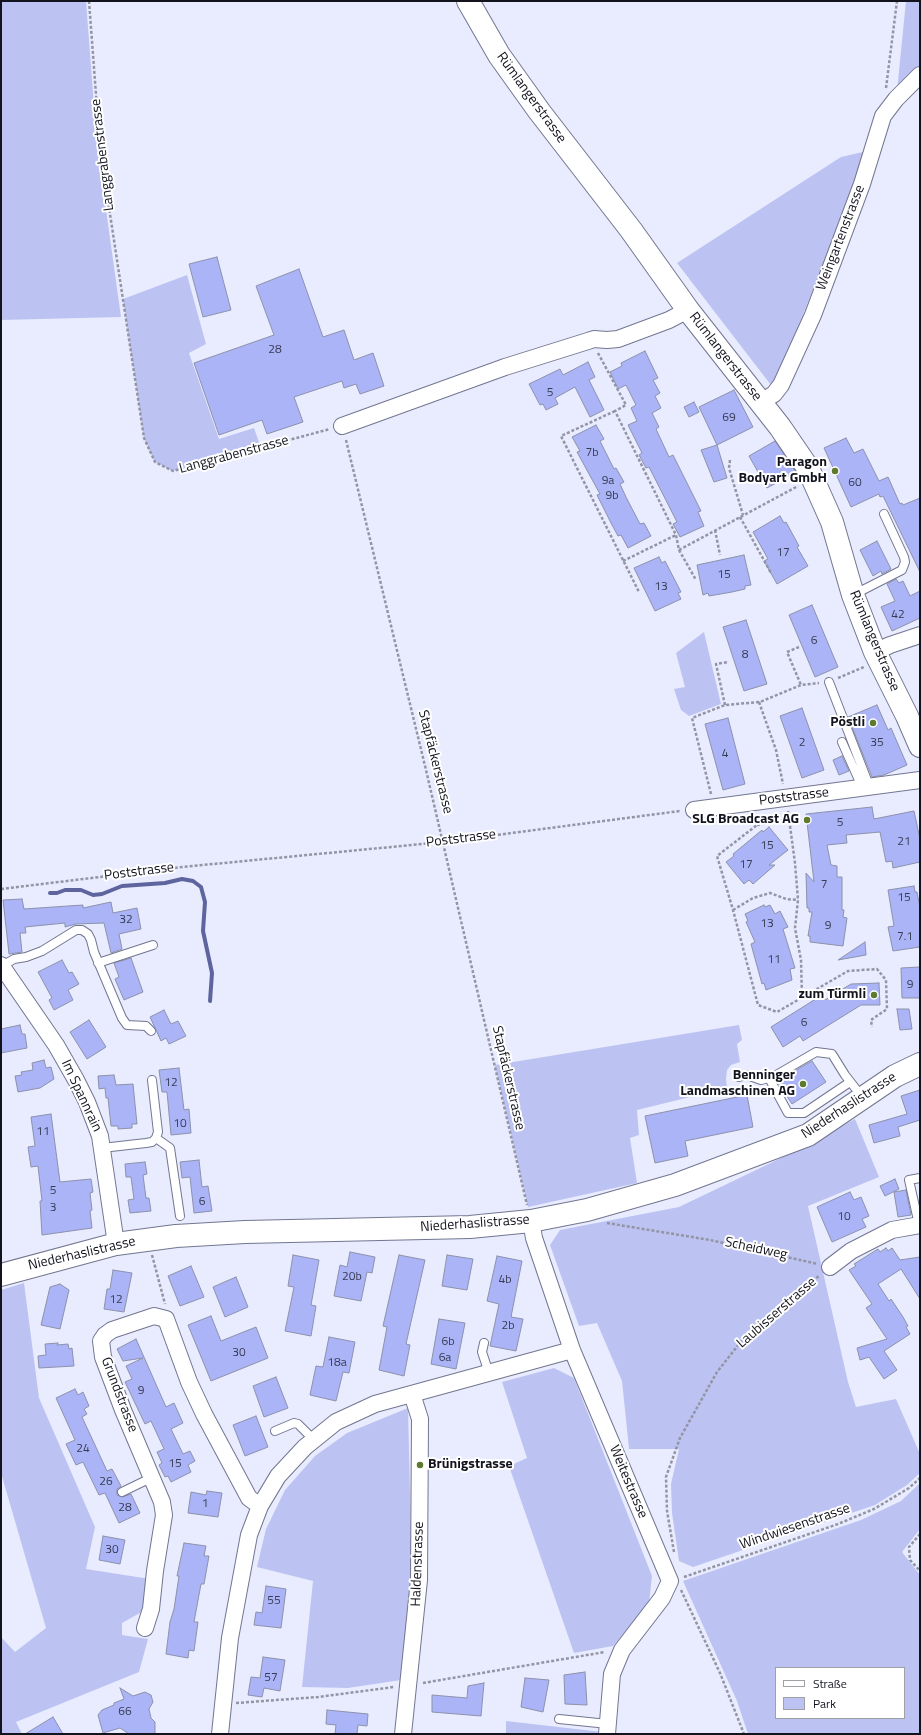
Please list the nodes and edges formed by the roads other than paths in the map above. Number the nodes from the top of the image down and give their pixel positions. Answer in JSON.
{"nodes":[{"id":1,"x":468,"y":1,"type":"edge"},
{"id":2,"x":920,"y":75,"type":"edge"},
{"id":3,"x":688,"y":310,"type":"junction"},
{"id":4,"x":761,"y":402,"type":"junction"},
{"id":5,"x":342,"y":426,"type":"road end"},
{"id":6,"x":884,"y":514,"type":"dead end"},
{"id":7,"x":853,"y":595,"type":"junction"},
{"id":8,"x":920,"y":635,"type":"edge"},
{"id":9,"x":870,"y":660,"type":"junction"},
{"id":10,"x":829,"y":682,"type":"road end"},
{"id":11,"x":842,"y":742,"type":"dead end"},
{"id":12,"x":920,"y":746,"type":"edge"},
{"id":13,"x":920,"y":780,"type":"edge"},
{"id":14,"x":867,"y":788,"type":"junction"},
{"id":15,"x":694,"y":810,"type":"road end"},
{"id":16,"x":153,"y":945,"type":"dead end"},
{"id":17,"x":98,"y":963,"type":"junction"},
{"id":18,"x":2,"y":965,"type":"edge"},
{"id":19,"x":151,"y":1031,"type":"dead end"},
{"id":20,"x":920,"y":1064,"type":"edge"},
{"id":21,"x":739,"y":1077,"type":"dead end"},
{"id":22,"x":769,"y":1078,"type":"junction"},
{"id":23,"x":152,"y":1080,"type":"dead end"},
{"id":24,"x":857,"y":1090,"type":"junction"},
{"id":25,"x":156,"y":1138,"type":"junction"},
{"id":26,"x":102,"y":1148,"type":"junction"},
{"id":27,"x":920,"y":1178,"type":"edge"},
{"id":28,"x":180,"y":1216,"type":"dead end"},
{"id":29,"x":531,"y":1221,"type":"junction"},
{"id":30,"x":920,"y":1225,"type":"edge"},
{"id":31,"x":116,"y":1244,"type":"junction"},
{"id":32,"x":830,"y":1267,"type":"road end"},
{"id":33,"x":1,"y":1275,"type":"edge"},
{"id":34,"x":484,"y":1343,"type":"dead end"},
{"id":35,"x":572,"y":1350,"type":"junction"},
{"id":36,"x":489,"y":1373,"type":"junction"},
{"id":37,"x":412,"y":1394,"type":"junction"},
{"id":38,"x":275,"y":1431,"type":"dead end"},
{"id":39,"x":314,"y":1440,"type":"junction"},
{"id":40,"x":153,"y":1477,"type":"junction"},
{"id":41,"x":122,"y":1492,"type":"dead end"},
{"id":42,"x":260,"y":1506,"type":"junction"},
{"id":43,"x":145,"y":1628,"type":"dead end"},
{"id":44,"x":559,"y":1719,"type":"dead end"},
{"id":45,"x":607,"y":1729,"type":"edge"},
{"id":46,"x":220,"y":1734,"type":"edge"},
{"id":47,"x":403,"y":1734,"type":"edge"}],
"edges":[{"from":1,"to":3,"type":"street","name":"Rümlangerstrasse"},
{"from":2,"to":4,"type":"street","name":"Weingartenstrasse"},
{"from":3,"to":4,"type":"street","name":"Rümlangerstrasse"},
{"from":3,"to":5,"type":"street"},
{"from":4,"to":7,"type":"street","name":"Rümlangerstrasse"},
{"from":6,"to":7,"type":"lane"},
{"from":7,"to":9,"type":"street","name":"Rümlangerstrasse"},
{"from":8,"to":9,"type":"street"},
{"from":9,"to":12,"type":"street","name":"Rümlangerstrasse"},
{"from":10,"to":14,"type":"lane"},
{"from":11,"to":14,"type":"lane"},
{"from":13,"to":14,"type":"street","name":"Poststrasse"},
{"from":14,"to":15,"type":"street","name":"Poststrasse"},
{"from":16,"to":17,"type":"lane"},
{"from":17,"to":18,"type":"lane"},
{"from":17,"to":19,"type":"lane"},
{"from":18,"to":26,"type":"street","name":"Im Spannrain"},
{"from":20,"to":24,"type":"street","name":"Niederhaslistrasse"},
{"from":21,"to":22,"type":"lane"},
{"from":22,"to":24,"type":"lane"},
{"from":22,"to":24,"type":"lane"},
{"from":23,"to":25,"type":"lane"},
{"from":24,"to":29,"type":"street","name":"Niederhaslistrasse"},
{"from":25,"to":26,"type":"lane"},
{"from":25,"to":28,"type":"lane"},
{"from":26,"to":31,"type":"street","name":"Im Spannrain"},
{"from":27,"to":30,"type":"lane"},
{"from":29,"to":31,"type":"street","name":"Niederhaslistrasse"},
{"from":29,"to":35,"type":"street","name":"Weitestrasse"},
{"from":30,"to":32,"type":"street"},
{"from":31,"to":33,"type":"street","name":"Niederhaslistrasse"},
{"from":34,"to":36,"type":"lane"},
{"from":35,"to":36,"type":"street"},
{"from":35,"to":45,"type":"street","name":"Weitestrasse"},
{"from":36,"to":37,"type":"street"},
{"from":37,"to":39,"type":"street"},
{"from":37,"to":47,"type":"street","name":"Haldenstrasse"},
{"from":38,"to":39,"type":"lane"},
{"from":39,"to":42,"type":"street"},
{"from":40,"to":41,"type":"lane"},
{"from":40,"to":42,"type":"street","name":"Grundstrasse"},
{"from":40,"to":43,"type":"street","name":"Grundstrasse"},
{"from":42,"to":46,"type":"street"},
{"from":44,"to":45,"type":"lane"}]}
